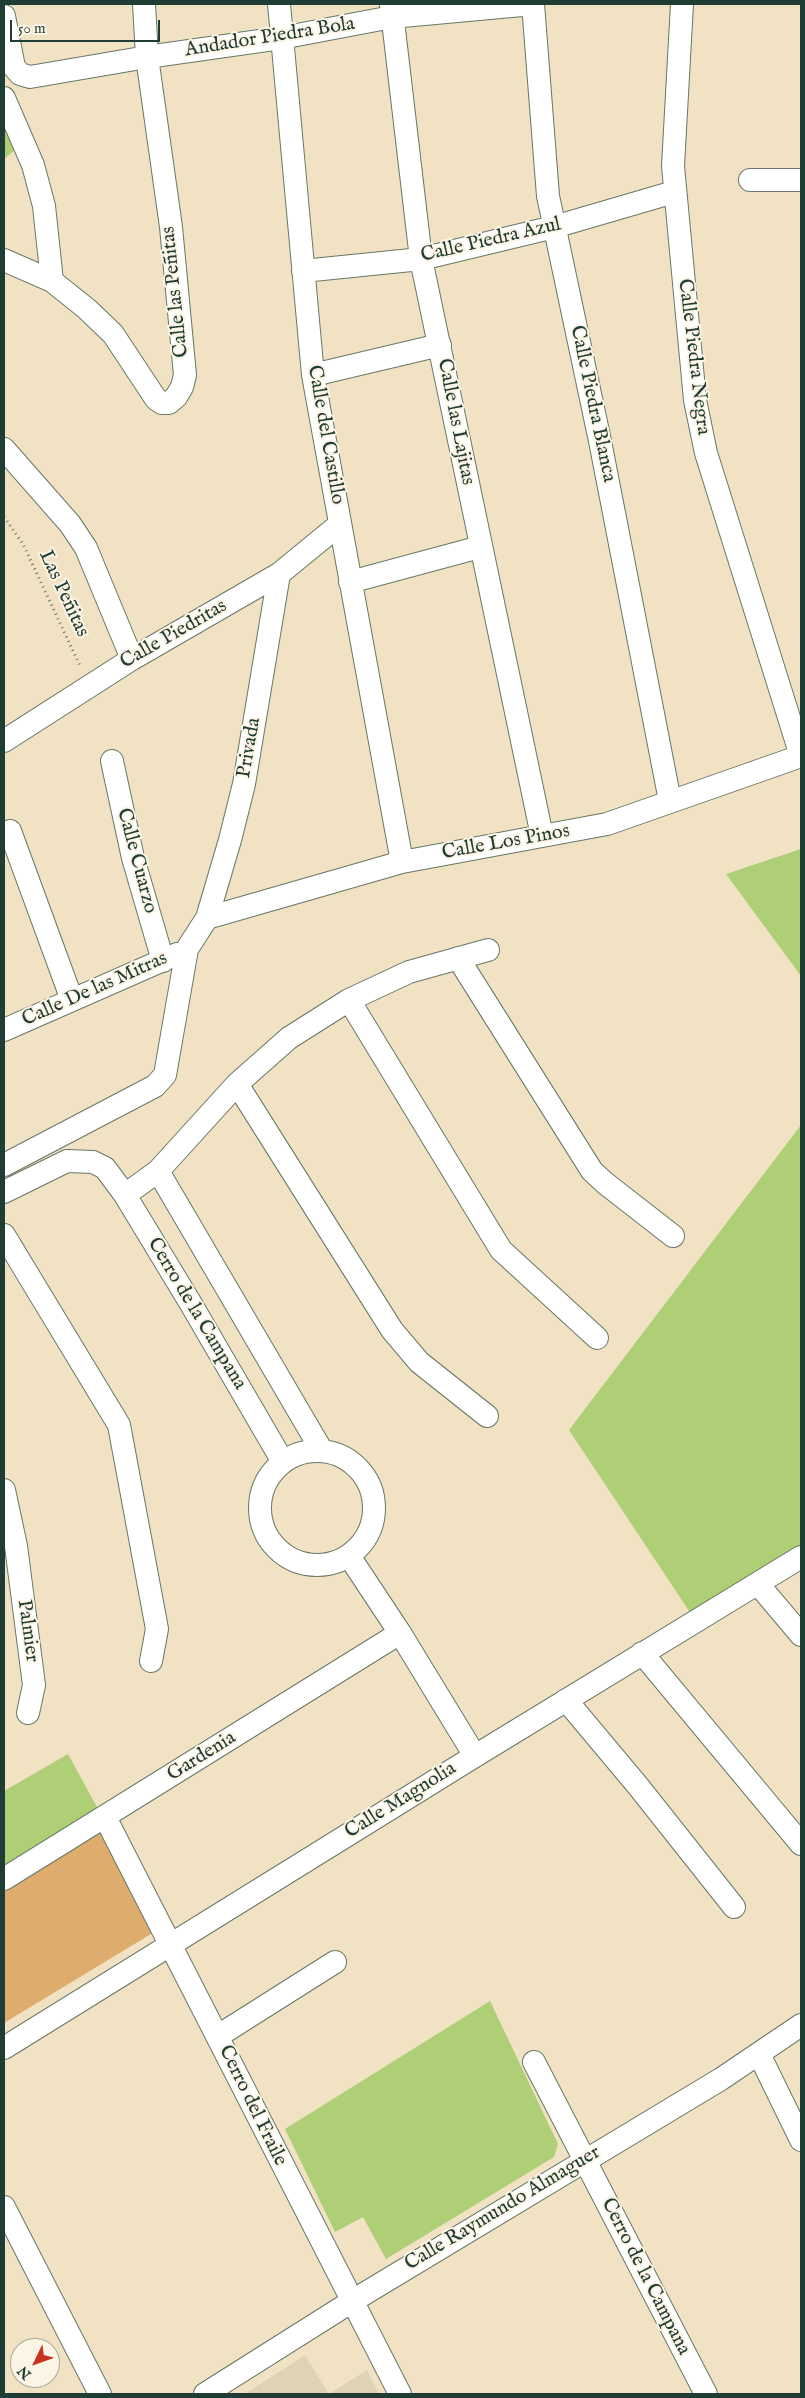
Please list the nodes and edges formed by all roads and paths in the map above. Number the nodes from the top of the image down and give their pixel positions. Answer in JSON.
{"nodes":[{"id":1,"x":144,"y":4,"type":"edge"},
{"id":2,"x":279,"y":4,"type":"edge"},
{"id":3,"x":533,"y":4,"type":"edge"},
{"id":4,"x":682,"y":4,"type":"edge"},
{"id":5,"x":392,"y":10,"type":"edge"},
{"id":6,"x":4,"y":16,"type":"edge"},
{"id":7,"x":281,"y":38,"type":"junction"},
{"id":8,"x":147,"y":57,"type":"junction"},
{"id":9,"x":4,"y":98,"type":"edge"},
{"id":10,"x":750,"y":180,"type":"dead end"},
{"id":11,"x":801,"y":180,"type":"edge"},
{"id":12,"x":674,"y":192,"type":"junction"},
{"id":13,"x":554,"y":227,"type":"junction"},
{"id":14,"x":421,"y":258,"type":"junction"},
{"id":15,"x":4,"y":260,"type":"edge"},
{"id":16,"x":303,"y":271,"type":"junction"},
{"id":17,"x":52,"y":281,"type":"junction"},
{"id":18,"x":440,"y":345,"type":"junction"},
{"id":19,"x":313,"y":376,"type":"junction"},
{"id":20,"x":4,"y":449,"type":"edge"},
{"id":21,"x":4,"y":517,"type":"edge"},
{"id":22,"x":340,"y":524,"type":"junction"},
{"id":23,"x":480,"y":547,"type":"junction"},
{"id":24,"x":278,"y":574,"type":"junction"},
{"id":25,"x":350,"y":582,"type":"junction"},
{"id":26,"x":244,"y":594,"type":"junction"},
{"id":27,"x":272,"y":619,"type":"junction"},
{"id":28,"x":132,"y":658,"type":"junction"},
{"id":29,"x":90,"y":686,"type":"junction"},
{"id":30,"x":4,"y":741,"type":"edge"},
{"id":31,"x":801,"y":756,"type":"edge"},
{"id":32,"x":112,"y":761,"type":"dead end"},
{"id":33,"x":670,"y":801,"type":"junction"},
{"id":34,"x":10,"y":831,"type":"dead end"},
{"id":35,"x":542,"y":836,"type":"junction"},
{"id":36,"x":402,"y":862,"type":"junction"},
{"id":37,"x":207,"y":918,"type":"junction"},
{"id":38,"x":187,"y":949,"type":"junction"},
{"id":39,"x":488,"y":950,"type":"dead end"},
{"id":40,"x":458,"y":958,"type":"junction"},
{"id":41,"x":163,"y":960,"type":"junction"},
{"id":42,"x":72,"y":1000,"type":"junction"},
{"id":43,"x":349,"y":1000,"type":"junction"},
{"id":44,"x":4,"y":1030,"type":"edge"},
{"id":45,"x":237,"y":1084,"type":"junction"},
{"id":46,"x":4,"y":1165,"type":"edge"},
{"id":47,"x":158,"y":1171,"type":"junction"},
{"id":48,"x":4,"y":1192,"type":"edge"},
{"id":49,"x":125,"y":1195,"type":"junction"},
{"id":50,"x":4,"y":1235,"type":"edge"},
{"id":51,"x":673,"y":1236,"type":"dead end"},
{"id":52,"x":597,"y":1338,"type":"dead end"},
{"id":53,"x":487,"y":1416,"type":"dead end"},
{"id":54,"x":322,"y":1451,"type":"junction"},
{"id":55,"x":282,"y":1462,"type":"junction"},
{"id":56,"x":4,"y":1490,"type":"edge"},
{"id":57,"x":348,"y":1556,"type":"junction"},
{"id":58,"x":801,"y":1557,"type":"edge"},
{"id":59,"x":758,"y":1584,"type":"junction"},
{"id":60,"x":400,"y":1633,"type":"junction"},
{"id":61,"x":801,"y":1635,"type":"edge"},
{"id":62,"x":642,"y":1653,"type":"junction"},
{"id":63,"x":151,"y":1661,"type":"dead end"},
{"id":64,"x":566,"y":1700,"type":"junction"},
{"id":65,"x":28,"y":1713,"type":"dead end"},
{"id":66,"x":475,"y":1756,"type":"junction"},
{"id":67,"x":105,"y":1816,"type":"junction"},
{"id":68,"x":801,"y":1844,"type":"edge"},
{"id":69,"x":4,"y":1879,"type":"edge"},
{"id":70,"x":734,"y":1907,"type":"dead end"},
{"id":71,"x":172,"y":1943,"type":"junction"},
{"id":72,"x":335,"y":1962,"type":"dead end"},
{"id":73,"x":801,"y":2025,"type":"edge"},
{"id":74,"x":218,"y":2036,"type":"junction"},
{"id":75,"x":4,"y":2048,"type":"edge"},
{"id":76,"x":759,"y":2054,"type":"junction"},
{"id":77,"x":534,"y":2062,"type":"dead end"},
{"id":78,"x":801,"y":2140,"type":"edge"},
{"id":79,"x":585,"y":2160,"type":"junction"},
{"id":80,"x":4,"y":2206,"type":"edge"},
{"id":81,"x":354,"y":2300,"type":"junction"},
{"id":82,"x":100,"y":2394,"type":"edge"},
{"id":83,"x":205,"y":2394,"type":"edge"},
{"id":84,"x":400,"y":2394,"type":"edge"},
{"id":85,"x":706,"y":2394,"type":"edge"}],
"edges":[{"from":1,"to":8,"type":"street","name":"Calle las Peñitas"},
{"from":2,"to":7,"type":"street","name":"Calle del Castillo"},
{"from":3,"to":5,"type":"street","name":"Andador Piedra Bola"},
{"from":3,"to":13,"type":"street","name":"Calle Piedra Blanca"},
{"from":4,"to":12,"type":"street","name":"Calle Piedra Negra"},
{"from":5,"to":7,"type":"street","name":"Andador Piedra Bola"},
{"from":5,"to":14,"type":"street","name":"Calle las Lajitas"},
{"from":6,"to":8,"type":"street","name":"Andador Piedra Bola"},
{"from":7,"to":8,"type":"street","name":"Andador Piedra Bola"},
{"from":7,"to":16,"type":"street","name":"Calle del Castillo"},
{"from":8,"to":17,"type":"street","name":"Calle las Peñitas"},
{"from":9,"to":17,"type":"street"},
{"from":10,"to":11,"type":"street"},
{"from":12,"to":13,"type":"street","name":"Calle Piedra Azul"},
{"from":12,"to":31,"type":"street","name":"Calle Piedra Negra"},
{"from":13,"to":14,"type":"street","name":"Calle Piedra Azul"},
{"from":13,"to":33,"type":"street","name":"Calle Piedra Blanca"},
{"from":14,"to":16,"type":"street","name":"Calle Piedra Azul"},
{"from":14,"to":18,"type":"street","name":"Calle las Lajitas"},
{"from":15,"to":17,"type":"street"},
{"from":16,"to":19,"type":"street","name":"Calle del Castillo"},
{"from":18,"to":19,"type":"street"},
{"from":18,"to":23,"type":"street","name":"Calle las Lajitas"},
{"from":19,"to":22,"type":"street","name":"Calle del Castillo"},
{"from":20,"to":28,"type":"street"},
{"from":21,"to":29,"type":"path","name":"Las Peñitas"},
{"from":22,"to":24,"type":"street","name":"Calle Piedritas"},
{"from":22,"to":25,"type":"street","name":"Calle del Castillo"},
{"from":23,"to":25,"type":"street"},
{"from":23,"to":35,"type":"street","name":"Calle las Lajitas"},
{"from":24,"to":26,"type":"street","name":"Calle Piedritas"},
{"from":24,"to":27,"type":"street","name":"Privada"},
{"from":25,"to":36,"type":"street","name":"Calle del Castillo"},
{"from":26,"to":27,"type":"street"},
{"from":26,"to":28,"type":"street","name":"Calle Piedritas"},
{"from":27,"to":37,"type":"street","name":"Privada"},
{"from":28,"to":29,"type":"street","name":"Calle Piedritas"},
{"from":29,"to":30,"type":"street","name":"Calle Piedritas"},
{"from":31,"to":33,"type":"street","name":"Calle Los Pinos"},
{"from":32,"to":41,"type":"street","name":"Calle Cuarzo"},
{"from":33,"to":35,"type":"street","name":"Calle Los Pinos"},
{"from":34,"to":42,"type":"street"},
{"from":35,"to":36,"type":"street","name":"Calle Los Pinos"},
{"from":36,"to":37,"type":"street","name":"Calle Los Pinos"},
{"from":37,"to":38,"type":"street","name":"Privada"},
{"from":38,"to":41,"type":"street","name":"Calle De las Mitras"},
{"from":38,"to":46,"type":"street"},
{"from":39,"to":40,"type":"street"},
{"from":40,"to":43,"type":"street"},
{"from":40,"to":51,"type":"street"},
{"from":41,"to":42,"type":"street","name":"Calle De las Mitras"},
{"from":42,"to":44,"type":"street","name":"Calle De las Mitras"},
{"from":43,"to":45,"type":"street"},
{"from":43,"to":52,"type":"street"},
{"from":45,"to":47,"type":"street"},
{"from":45,"to":53,"type":"street"},
{"from":47,"to":49,"type":"street"},
{"from":47,"to":54,"type":"street"},
{"from":48,"to":49,"type":"street","name":"Cerro de la Campana"},
{"from":49,"to":55,"type":"street","name":"Cerro de la Campana"},
{"from":50,"to":63,"type":"street"},
{"from":54,"to":55,"type":"street"},
{"from":54,"to":57,"type":"street"},
{"from":55,"to":57,"type":"street"},
{"from":56,"to":65,"type":"street","name":"Palmier"},
{"from":57,"to":60,"type":"street"},
{"from":58,"to":59,"type":"street","name":"Calle Magnolia"},
{"from":59,"to":61,"type":"street"},
{"from":59,"to":62,"type":"street","name":"Calle Magnolia"},
{"from":60,"to":66,"type":"street"},
{"from":60,"to":67,"type":"street","name":"Gardenia"},
{"from":62,"to":64,"type":"street","name":"Calle Magnolia"},
{"from":62,"to":68,"type":"street"},
{"from":64,"to":66,"type":"street","name":"Calle Magnolia"},
{"from":64,"to":70,"type":"street"},
{"from":66,"to":71,"type":"street","name":"Calle Magnolia"},
{"from":67,"to":69,"type":"street","name":"Gardenia"},
{"from":67,"to":71,"type":"street","name":"Cerro del Fraile"},
{"from":71,"to":74,"type":"street","name":"Cerro del Fraile"},
{"from":71,"to":75,"type":"street","name":"Calle Magnolia"},
{"from":72,"to":74,"type":"street"},
{"from":73,"to":76,"type":"street","name":"Calle Raymundo Almaguer"},
{"from":74,"to":81,"type":"street","name":"Cerro del Fraile"},
{"from":76,"to":78,"type":"street"},
{"from":76,"to":79,"type":"street","name":"Calle Raymundo Almaguer"},
{"from":77,"to":79,"type":"street","name":"Cerro de la Campana"},
{"from":79,"to":81,"type":"street","name":"Calle Raymundo Almaguer"},
{"from":79,"to":85,"type":"street","name":"Cerro de la Campana"},
{"from":80,"to":82,"type":"street"},
{"from":81,"to":83,"type":"street","name":"Calle Raymundo Almaguer"},
{"from":81,"to":84,"type":"street","name":"Cerro del Fraile"}]}
